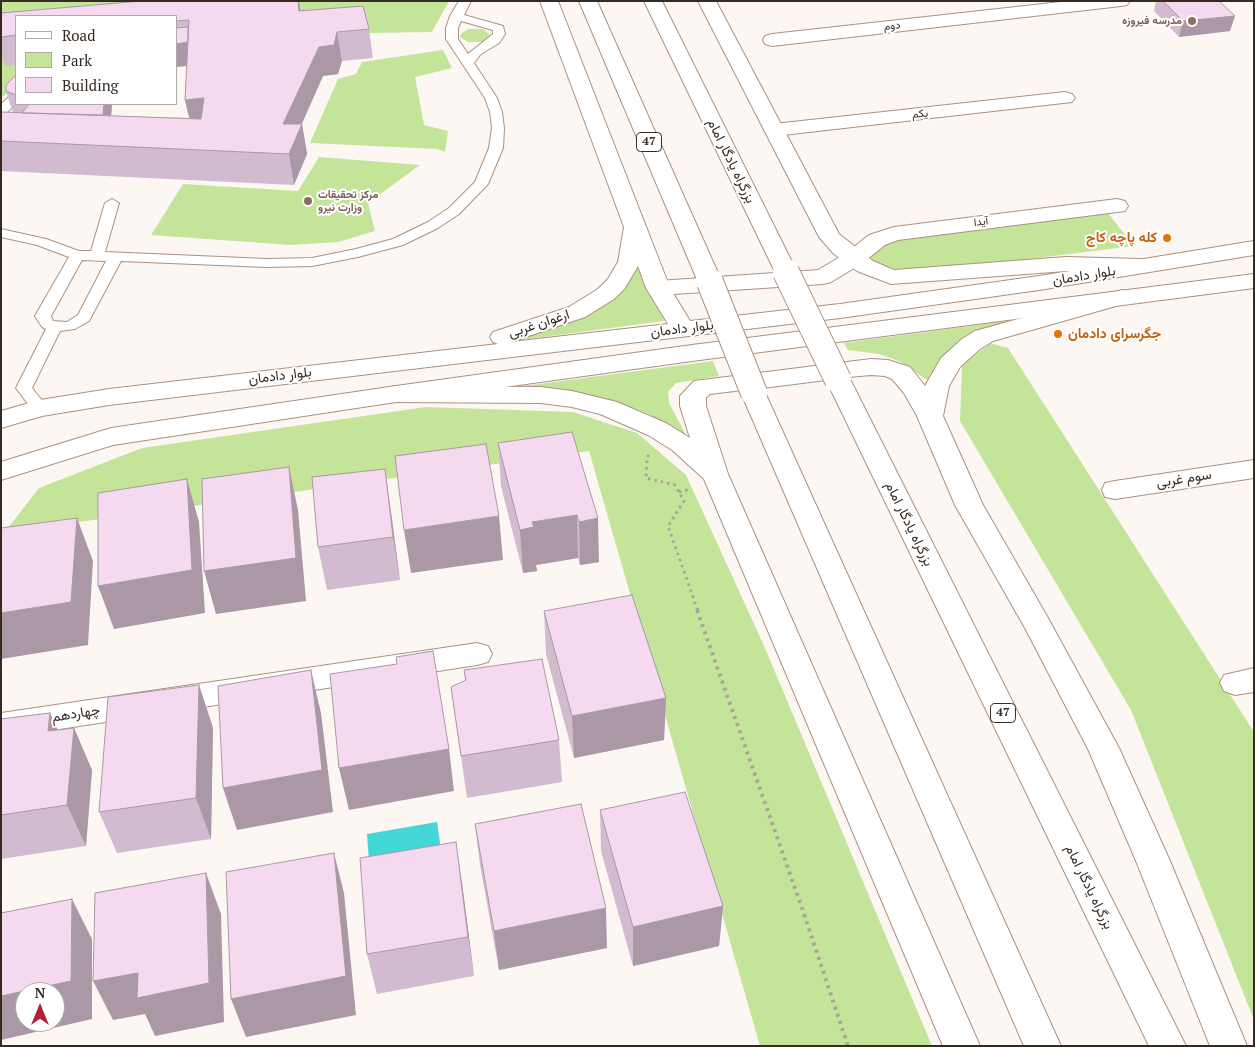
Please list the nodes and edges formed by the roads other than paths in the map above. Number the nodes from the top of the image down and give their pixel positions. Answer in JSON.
{"nodes":[{"id":1,"x":465,"y":1,"type":"edge"},
{"id":2,"x":549,"y":1,"type":"edge"},
{"id":3,"x":588,"y":1,"type":"edge"},
{"id":4,"x":652,"y":1,"type":"edge"},
{"id":5,"x":707,"y":1,"type":"edge"},
{"id":6,"x":1121,"y":1,"type":"edge"},
{"id":7,"x":1006,"y":7,"type":"edge"},
{"id":8,"x":456,"y":16,"type":"junction"},
{"id":9,"x":772,"y":40,"type":"dead end"},
{"id":10,"x":468,"y":62,"type":"junction"},
{"id":11,"x":14,"y":98,"type":"edge"},
{"id":12,"x":1065,"y":98,"type":"dead end"},
{"id":13,"x":1,"y":111,"type":"edge"},
{"id":14,"x":774,"y":130,"type":"junction"},
{"id":15,"x":112,"y":203,"type":"dead end"},
{"id":16,"x":1117,"y":206,"type":"dead end"},
{"id":17,"x":635,"y":227,"type":"junction"},
{"id":18,"x":1,"y":233,"type":"edge"},
{"id":19,"x":1254,"y":248,"type":"edge"},
{"id":20,"x":77,"y":255,"type":"junction"},
{"id":21,"x":97,"y":256,"type":"junction"},
{"id":22,"x":115,"y":258,"type":"junction"},
{"id":23,"x":853,"y":259,"type":"junction"},
{"id":24,"x":1140,"y":266,"type":"junction"},
{"id":25,"x":1254,"y":281,"type":"edge"},
{"id":26,"x":658,"y":288,"type":"junction"},
{"id":27,"x":1122,"y":297,"type":"junction"},
{"id":28,"x":55,"y":327,"type":"junction"},
{"id":29,"x":683,"y":330,"type":"junction"},
{"id":30,"x":396,"y":362,"type":"junction"},
{"id":31,"x":396,"y":394,"type":"junction"},
{"id":32,"x":109,"y":398,"type":"junction"},
{"id":33,"x":40,"y":408,"type":"junction"},
{"id":34,"x":930,"y":416,"type":"junction"},
{"id":35,"x":1,"y":420,"type":"edge"},
{"id":36,"x":112,"y":437,"type":"junction"},
{"id":37,"x":1254,"y":469,"type":"edge"},
{"id":38,"x":1,"y":471,"type":"edge"},
{"id":39,"x":715,"y":474,"type":"junction"},
{"id":40,"x":1115,"y":490,"type":"dead end"},
{"id":41,"x":477,"y":654,"type":"dead end"},
{"id":42,"x":1,"y":726,"type":"edge"},
{"id":43,"x":962,"y":1046,"type":"edge"},
{"id":44,"x":1043,"y":1046,"type":"edge"},
{"id":45,"x":1168,"y":1046,"type":"edge"},
{"id":46,"x":1229,"y":1046,"type":"edge"}],
"edges":[{"from":1,"to":8,"type":"lane"},
{"from":2,"to":17,"type":"main road"},
{"from":3,"to":44,"type":"main road","number":"47","bridge":true},
{"from":4,"to":45,"type":"main road","name":"بزرگراه یادگار امام","number":"47","bridge":true},
{"from":5,"to":14,"type":"main road"},
{"from":6,"to":7,"type":"main road","name":"دوم"},
{"from":7,"to":9,"type":"main road","name":"دوم"},
{"from":8,"to":10,"type":"lane"},
{"from":8,"to":10,"type":"lane"},
{"from":10,"to":22,"type":"lane"},
{"from":11,"to":13,"type":"lane"},
{"from":12,"to":14,"type":"main road","name":"یکم"},
{"from":14,"to":23,"type":"main road"},
{"from":15,"to":21,"type":"lane"},
{"from":16,"to":23,"type":"main road","name":"آیدا"},
{"from":17,"to":26,"type":"main road"},
{"from":17,"to":30,"type":"main road","name":"ارغوان غربی"},
{"from":18,"to":20,"type":"lane"},
{"from":19,"to":24,"type":"main road","name":"بلوار دادمان"},
{"from":20,"to":21,"type":"lane"},
{"from":20,"to":28,"type":"lane"},
{"from":21,"to":22,"type":"lane"},
{"from":22,"to":28,"type":"lane"},
{"from":23,"to":24,"type":"main road"},
{"from":23,"to":26,"type":"main road","name":"آیدا"},
{"from":24,"to":29,"type":"main road","name":"بلوار دادمان"},
{"from":25,"to":27,"type":"main road","name":"بلوار دادمان"},
{"from":26,"to":29,"type":"main road"},
{"from":27,"to":31,"type":"main road","name":"بلوار دادمان"},
{"from":27,"to":34,"type":"main road"},
{"from":28,"to":33,"type":"lane"},
{"from":29,"to":30,"type":"main road","name":"بلوار دادمان"},
{"from":30,"to":32,"type":"main road","name":"بلوار دادمان"},
{"from":31,"to":36,"type":"main road","name":"بلوار دادمان"},
{"from":31,"to":39,"type":"main road"},
{"from":32,"to":33,"type":"main road","name":"بلوار دادمان"},
{"from":32,"to":36,"type":"main road"},
{"from":33,"to":35,"type":"main road","name":"بلوار دادمان"},
{"from":34,"to":39,"type":"main road"},
{"from":34,"to":46,"type":"main road"},
{"from":36,"to":38,"type":"main road","name":"بلوار دادمان"},
{"from":37,"to":40,"type":"main road","name":"سوم غربی"},
{"from":39,"to":43,"type":"main road"},
{"from":41,"to":42,"type":"main road","name":"چهاردهم"}]}
